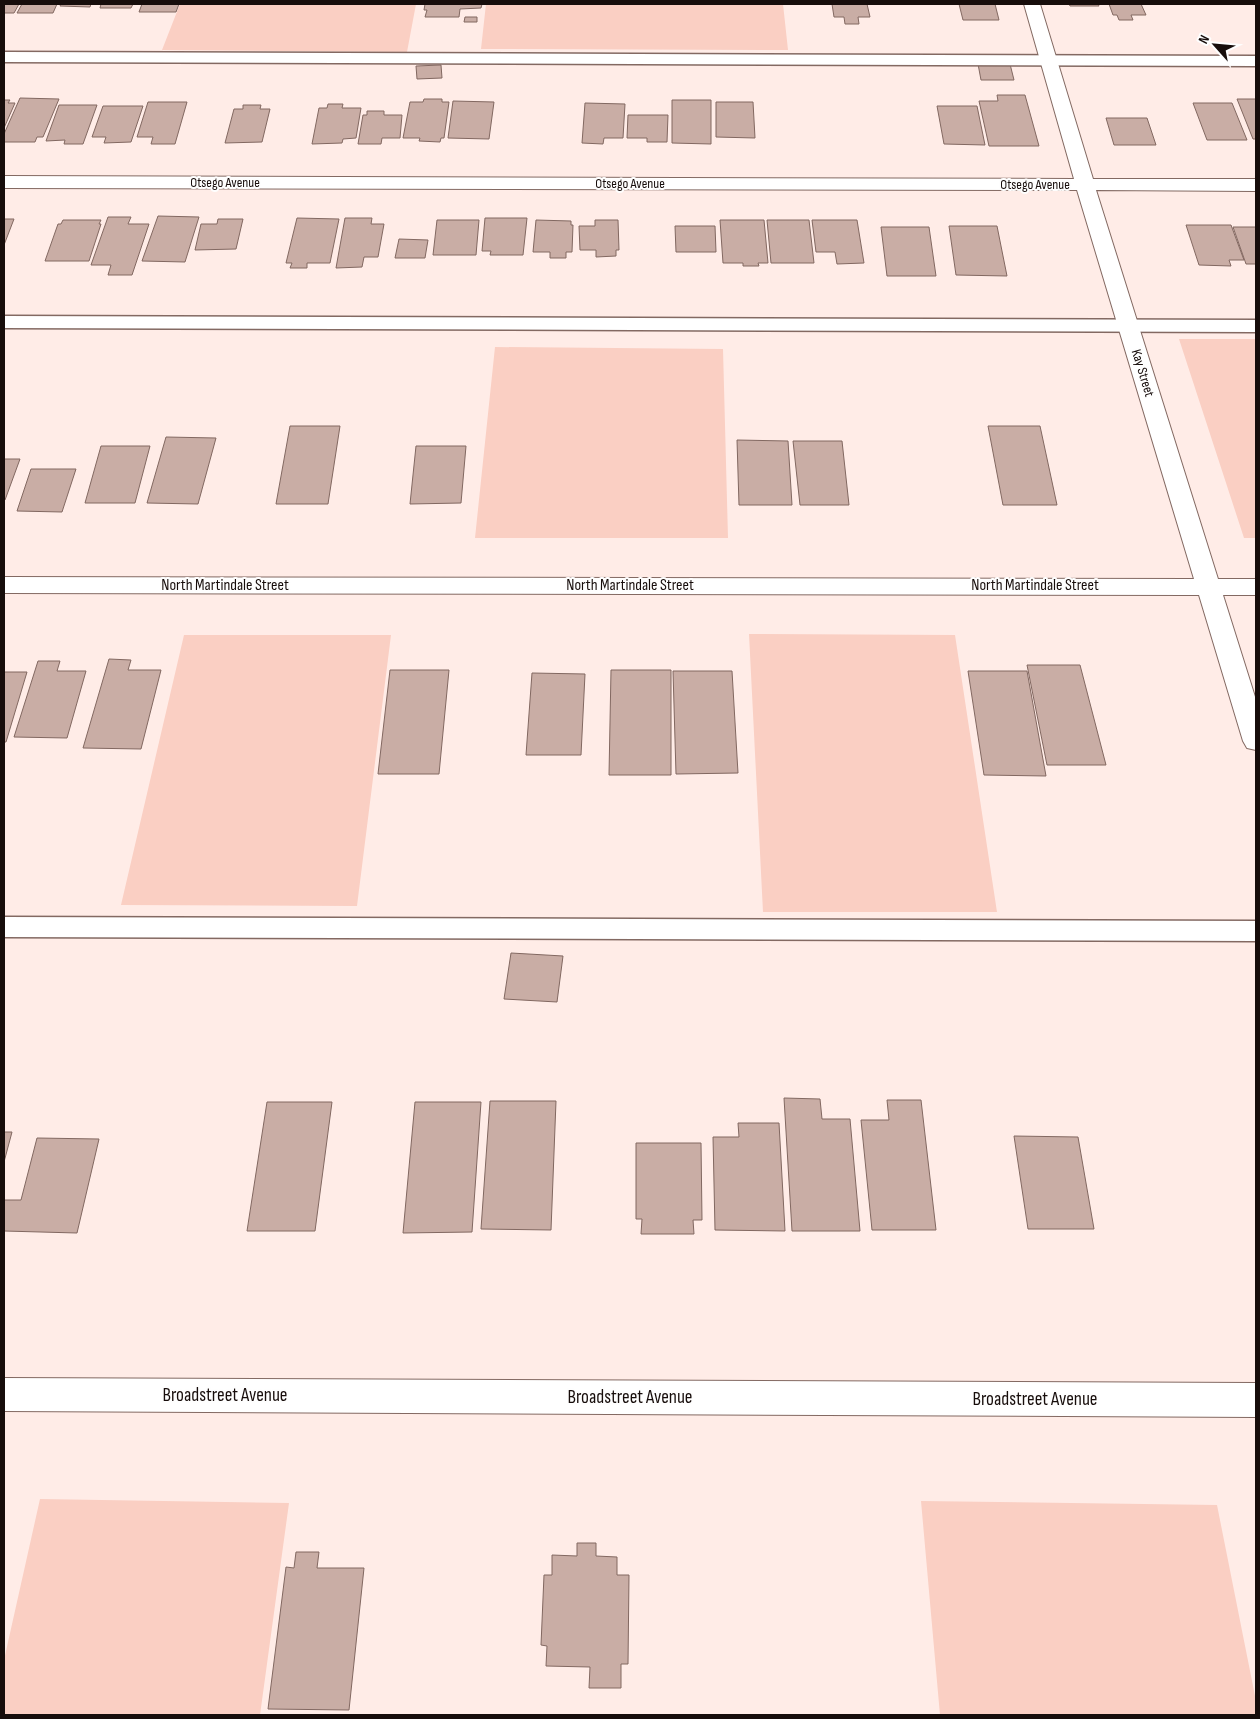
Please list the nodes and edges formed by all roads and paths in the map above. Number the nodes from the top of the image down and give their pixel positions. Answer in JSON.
{"nodes":[{"id":1,"x":1032,"y":4,"type":"edge"},
{"id":2,"x":4,"y":57,"type":"edge"},
{"id":3,"x":1048,"y":60,"type":"junction"},
{"id":4,"x":1256,"y":60,"type":"edge"},
{"id":5,"x":4,"y":182,"type":"edge"},
{"id":6,"x":1085,"y":184,"type":"junction"},
{"id":7,"x":1256,"y":185,"type":"edge"},
{"id":8,"x":4,"y":322,"type":"edge"},
{"id":9,"x":1128,"y":325,"type":"junction"},
{"id":10,"x":1256,"y":326,"type":"edge"},
{"id":11,"x":4,"y":585,"type":"edge"},
{"id":12,"x":1209,"y":585,"type":"junction"},
{"id":13,"x":1256,"y":587,"type":"edge"},
{"id":14,"x":1256,"y":741,"type":"edge"},
{"id":15,"x":4,"y":927,"type":"edge"},
{"id":16,"x":1256,"y":931,"type":"edge"},
{"id":17,"x":4,"y":1394,"type":"edge"},
{"id":18,"x":1256,"y":1400,"type":"edge"}],
"edges":[{"from":1,"to":3,"type":"street","name":"Kay Street"},
{"from":2,"to":3,"type":"lane"},
{"from":3,"to":4,"type":"lane"},
{"from":3,"to":6,"type":"street","name":"Kay Street"},
{"from":5,"to":6,"type":"street","name":"Otsego Avenue"},
{"from":6,"to":7,"type":"street","name":"Otsego Avenue"},
{"from":6,"to":9,"type":"street","name":"Kay Street"},
{"from":8,"to":9,"type":"lane"},
{"from":9,"to":10,"type":"lane"},
{"from":9,"to":12,"type":"street","name":"Kay Street"},
{"from":11,"to":12,"type":"street","name":"North Martindale Street"},
{"from":12,"to":13,"type":"street","name":"North Martindale Street"},
{"from":12,"to":14,"type":"street","name":"Kay Street"},
{"from":15,"to":16,"type":"lane"},
{"from":17,"to":18,"type":"street","name":"Broadstreet Avenue"}]}
